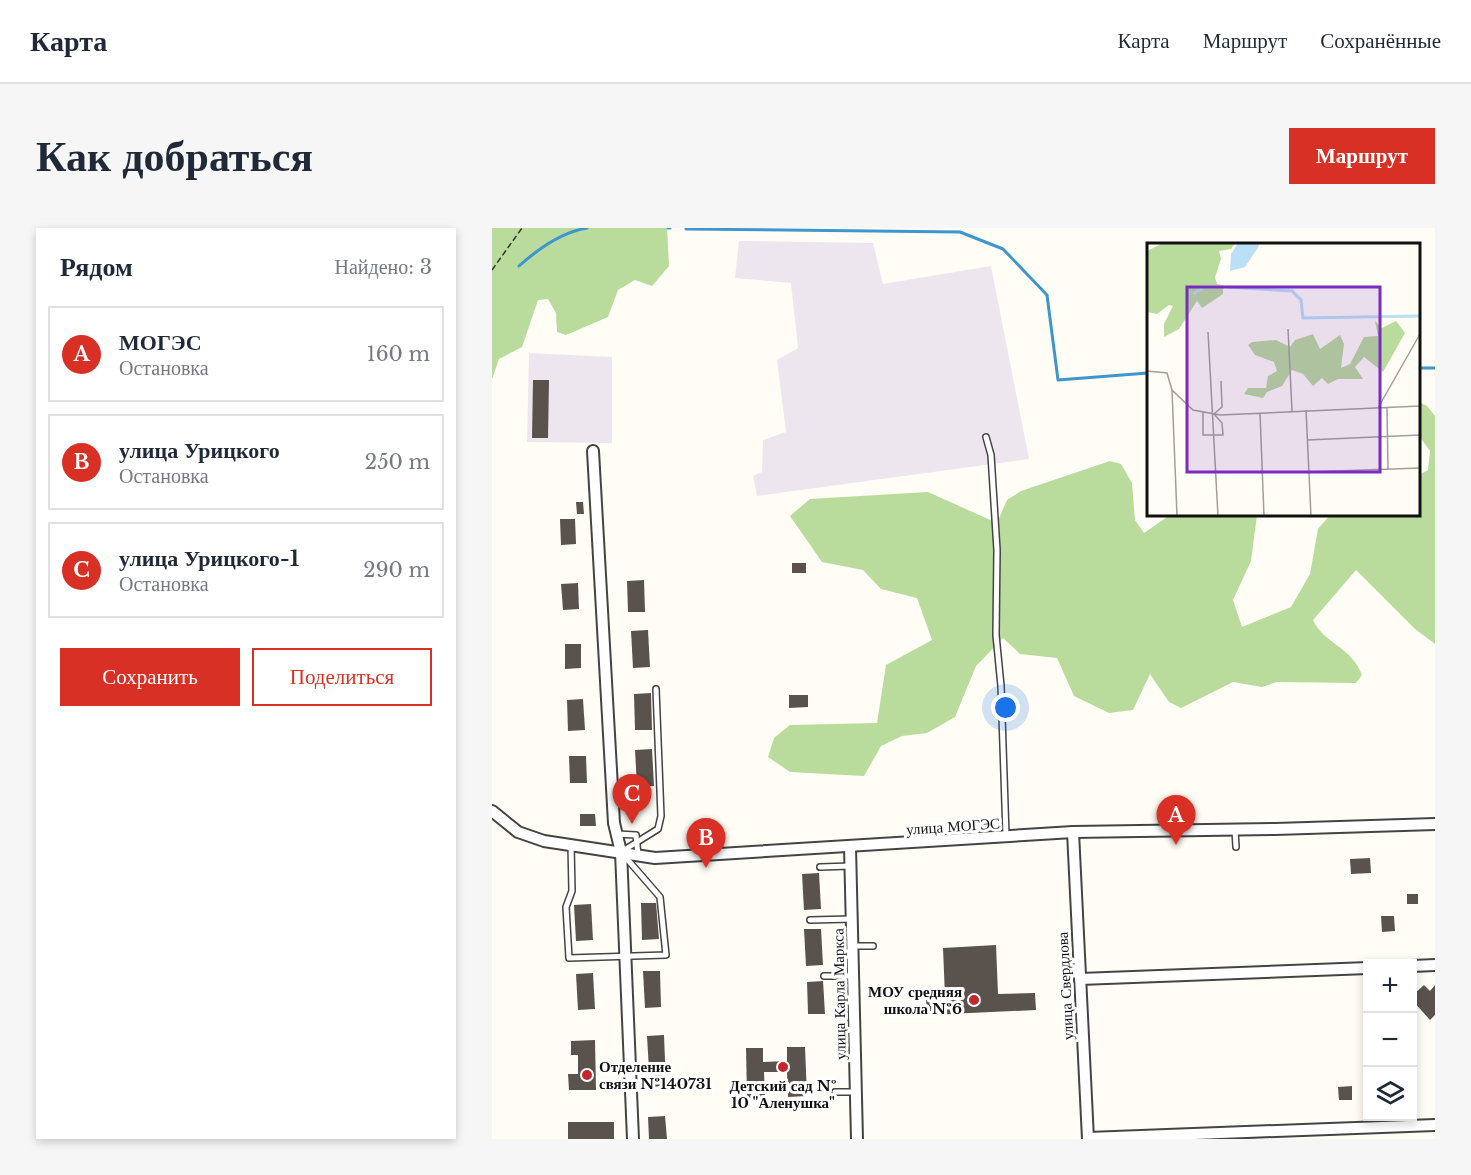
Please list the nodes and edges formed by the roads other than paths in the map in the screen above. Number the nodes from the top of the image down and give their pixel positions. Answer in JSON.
{"nodes":[{"id":1,"x":986,"y":436,"type":"dead end"},
{"id":2,"x":593,"y":451,"type":"dead end"},
{"id":3,"x":656,"y":689,"type":"dead end"},
{"id":4,"x":492,"y":811,"type":"edge"},
{"id":5,"x":1435,"y":813,"type":"edge"},
{"id":6,"x":1431,"y":823,"type":"edge"},
{"id":7,"x":1235,"y":830,"type":"junction"},
{"id":8,"x":1073,"y":832,"type":"junction"},
{"id":9,"x":616,"y":834,"type":"junction"},
{"id":10,"x":1006,"y":837,"type":"junction"},
{"id":11,"x":637,"y":842,"type":"junction"},
{"id":12,"x":571,"y":845,"type":"junction"},
{"id":13,"x":850,"y":847,"type":"junction"},
{"id":14,"x":1236,"y":847,"type":"dead end"},
{"id":15,"x":621,"y":852,"type":"junction"},
{"id":16,"x":638,"y":855,"type":"junction"},
{"id":17,"x":851,"y":866,"type":"junction"},
{"id":18,"x":820,"y":867,"type":"dead end"},
{"id":19,"x":852,"y":919,"type":"junction"},
{"id":20,"x":810,"y":920,"type":"dead end"},
{"id":21,"x":853,"y":946,"type":"junction"},
{"id":22,"x":873,"y":946,"type":"dead end"},
{"id":23,"x":626,"y":957,"type":"junction"},
{"id":24,"x":1435,"y":965,"type":"edge"},
{"id":25,"x":1417,"y":966,"type":"edge"},
{"id":26,"x":1363,"y":968,"type":"edge"},
{"id":27,"x":824,"y":976,"type":"dead end"},
{"id":28,"x":854,"y":976,"type":"junction"},
{"id":29,"x":1080,"y":979,"type":"junction"},
{"id":30,"x":834,"y":1092,"type":"dead end"},
{"id":31,"x":856,"y":1092,"type":"junction"},
{"id":32,"x":1435,"y":1125,"type":"edge"},
{"id":33,"x":1088,"y":1138,"type":"edge"},
{"id":34,"x":633,"y":1139,"type":"edge"},
{"id":35,"x":857,"y":1139,"type":"edge"}],
"edges":[{"from":1,"to":10,"type":"lane"},
{"from":2,"to":9,"type":"street"},
{"from":3,"to":11,"type":"lane"},
{"from":4,"to":12,"type":"street","name":"улица МОГЭС"},
{"from":5,"to":6,"type":"street"},
{"from":6,"to":7,"type":"street","name":"улица МОГЭС"},
{"from":7,"to":8,"type":"street","name":"улица МОГЭС"},
{"from":7,"to":14,"type":"lane"},
{"from":8,"to":10,"type":"street","name":"улица МОГЭС"},
{"from":8,"to":29,"type":"street","name":"улица Свердлова"},
{"from":9,"to":11,"type":"lane"},
{"from":9,"to":15,"type":"street"},
{"from":10,"to":13,"type":"street","name":"улица МОГЭС"},
{"from":11,"to":15,"type":"lane"},
{"from":11,"to":16,"type":"lane"},
{"from":12,"to":15,"type":"street","name":"улица МОГЭС"},
{"from":12,"to":23,"type":"lane"},
{"from":13,"to":16,"type":"street","name":"улица МОГЭС"},
{"from":13,"to":17,"type":"street","name":"улица Карла Маркса"},
{"from":15,"to":16,"type":"street","name":"улица МОГЭС"},
{"from":15,"to":23,"type":"street"},
{"from":15,"to":23,"type":"lane"},
{"from":17,"to":18,"type":"lane"},
{"from":17,"to":19,"type":"street","name":"улица Карла Маркса"},
{"from":19,"to":20,"type":"lane"},
{"from":19,"to":21,"type":"street","name":"улица Карла Маркса"},
{"from":21,"to":22,"type":"lane"},
{"from":21,"to":28,"type":"street","name":"улица Карла Маркса"},
{"from":23,"to":34,"type":"street"},
{"from":24,"to":25,"type":"street"},
{"from":26,"to":29,"type":"street"},
{"from":27,"to":28,"type":"lane"},
{"from":28,"to":31,"type":"street","name":"улица Карла Маркса"},
{"from":29,"to":33,"type":"street","name":"улица Свердлова"},
{"from":30,"to":31,"type":"lane"},
{"from":31,"to":35,"type":"street","name":"улица Карла Маркса"},
{"from":32,"to":33,"type":"street"}]}
